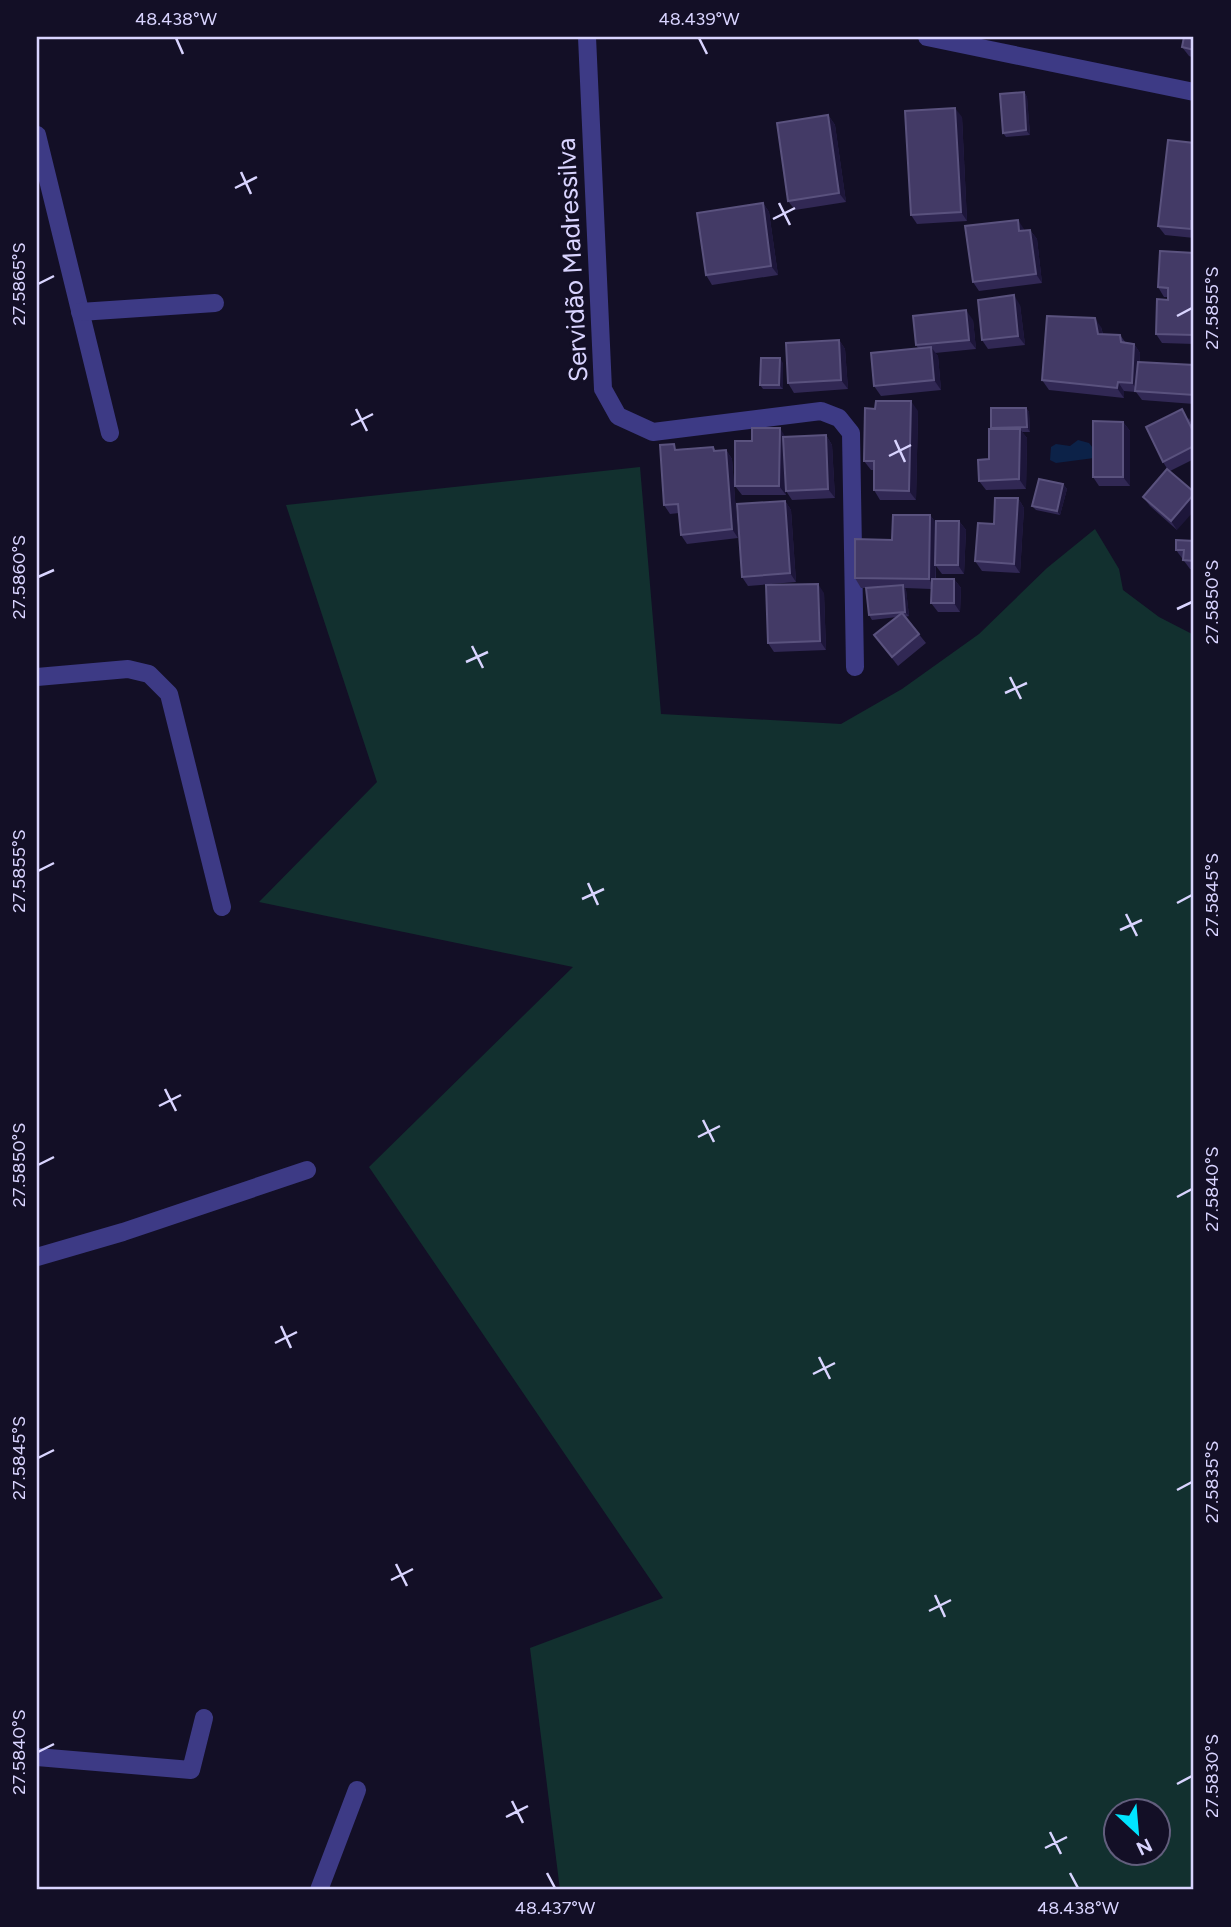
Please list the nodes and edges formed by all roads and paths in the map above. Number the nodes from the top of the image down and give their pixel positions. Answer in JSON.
{"nodes":[{"id":1,"x":587,"y":37,"type":"edge"},
{"id":2,"x":928,"y":37,"type":"edge"},
{"id":3,"x":1194,"y":92,"type":"edge"},
{"id":4,"x":37,"y":135,"type":"edge"},
{"id":5,"x":215,"y":303,"type":"dead end"},
{"id":6,"x":80,"y":312,"type":"junction"},
{"id":7,"x":110,"y":433,"type":"dead end"},
{"id":8,"x":855,"y":667,"type":"dead end"},
{"id":9,"x":37,"y":677,"type":"edge"},
{"id":10,"x":222,"y":907,"type":"dead end"},
{"id":11,"x":307,"y":1170,"type":"dead end"},
{"id":12,"x":37,"y":1256,"type":"edge"},
{"id":13,"x":204,"y":1718,"type":"dead end"},
{"id":14,"x":37,"y":1757,"type":"edge"},
{"id":15,"x":357,"y":1790,"type":"dead end"},
{"id":16,"x":319,"y":1890,"type":"edge"}],
"edges":[{"from":1,"to":8,"type":"street","name":"Servidão Madressilva"},
{"from":2,"to":3,"type":"street"},
{"from":4,"to":6,"type":"street"},
{"from":5,"to":6,"type":"street"},
{"from":6,"to":7,"type":"street"},
{"from":9,"to":10,"type":"street"},
{"from":11,"to":12,"type":"street"},
{"from":13,"to":14,"type":"street"},
{"from":15,"to":16,"type":"street"}]}
